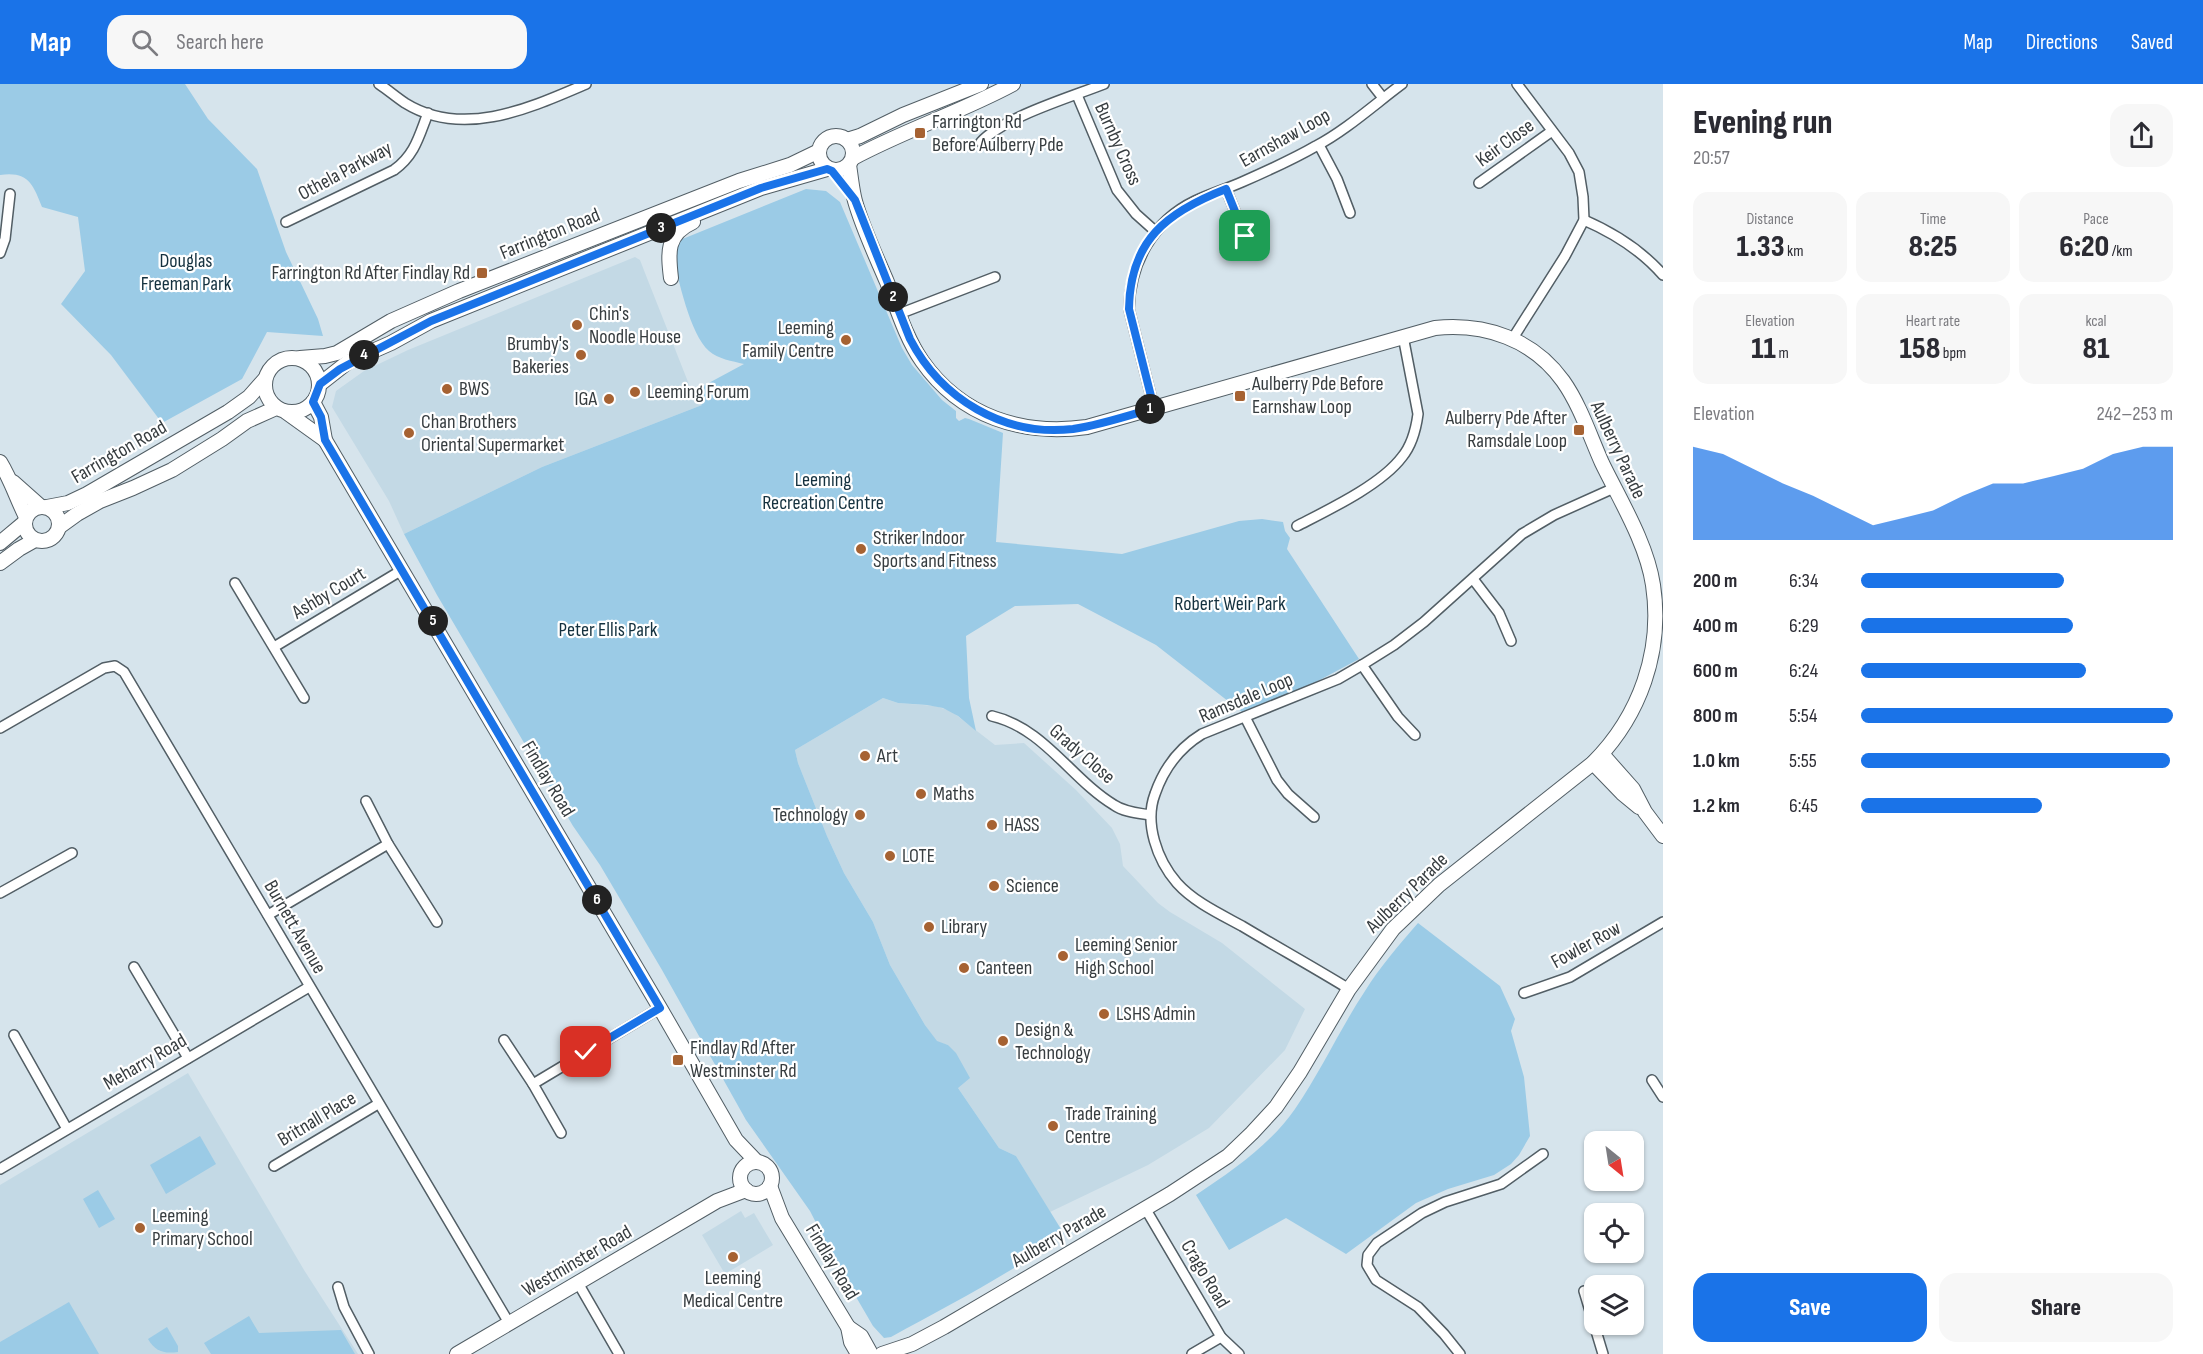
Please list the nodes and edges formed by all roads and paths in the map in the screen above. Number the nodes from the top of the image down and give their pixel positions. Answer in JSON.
{"nodes":[{"id":1,"x":379,"y":84,"type":"edge"},
{"id":2,"x":981,"y":84,"type":"edge"},
{"id":3,"x":1013,"y":84,"type":"edge"},
{"id":4,"x":1104,"y":84,"type":"edge"},
{"id":5,"x":1372,"y":84,"type":"edge"},
{"id":6,"x":1402,"y":84,"type":"edge"},
{"id":7,"x":1517,"y":84,"type":"edge"},
{"id":8,"x":580,"y":85,"type":"edge"},
{"id":9,"x":1077,"y":95,"type":"junction"},
{"id":10,"x":1383,"y":98,"type":"junction"},
{"id":11,"x":428,"y":113,"type":"junction"},
{"id":12,"x":1552,"y":131,"type":"junction"},
{"id":13,"x":847,"y":140,"type":"junction"},
{"id":14,"x":981,"y":142,"type":"dead end"},
{"id":15,"x":1319,"y":145,"type":"junction"},
{"id":16,"x":819,"y":151,"type":"junction"},
{"id":17,"x":851,"y":162,"type":"junction"},
{"id":18,"x":830,"y":170,"type":"junction"},
{"id":19,"x":1479,"y":183,"type":"dead end"},
{"id":20,"x":761,"y":188,"type":"junction"},
{"id":21,"x":1226,"y":189,"type":"junction"},
{"id":22,"x":10,"y":194,"type":"dead end"},
{"id":23,"x":855,"y":200,"type":"junction"},
{"id":24,"x":1350,"y":213,"type":"dead end"},
{"id":25,"x":1584,"y":220,"type":"junction"},
{"id":26,"x":286,"y":222,"type":"dead end"},
{"id":27,"x":1155,"y":231,"type":"junction"},
{"id":28,"x":1245,"y":236,"type":"dead end"},
{"id":29,"x":0,"y":253,"type":"edge"},
{"id":30,"x":1663,"y":275,"type":"edge"},
{"id":31,"x":995,"y":277,"type":"dead end"},
{"id":32,"x":671,"y":278,"type":"dead end"},
{"id":33,"x":899,"y":314,"type":"junction"},
{"id":34,"x":1403,"y":336,"type":"junction"},
{"id":35,"x":1513,"y":338,"type":"junction"},
{"id":36,"x":300,"y":358,"type":"junction"},
{"id":37,"x":265,"y":379,"type":"junction"},
{"id":38,"x":320,"y":384,"type":"junction"},
{"id":39,"x":313,"y":402,"type":"junction"},
{"id":40,"x":1154,"y":408,"type":"junction"},
{"id":41,"x":281,"y":410,"type":"junction"},
{"id":42,"x":325,"y":440,"type":"junction"},
{"id":43,"x":0,"y":462,"type":"edge"},
{"id":44,"x":11,"y":481,"type":"junction"},
{"id":45,"x":1614,"y":488,"type":"junction"},
{"id":46,"x":43,"y":507,"type":"junction"},
{"id":47,"x":25,"y":520,"type":"junction"},
{"id":48,"x":1297,"y":526,"type":"dead end"},
{"id":49,"x":59,"y":527,"type":"junction"},
{"id":50,"x":35,"y":540,"type":"junction"},
{"id":51,"x":0,"y":543,"type":"edge"},
{"id":52,"x":0,"y":563,"type":"edge"},
{"id":53,"x":402,"y":570,"type":"junction"},
{"id":54,"x":1473,"y":579,"type":"junction"},
{"id":55,"x":235,"y":583,"type":"dead end"},
{"id":56,"x":1658,"y":585,"type":"edge"},
{"id":57,"x":1511,"y":641,"type":"dead end"},
{"id":58,"x":274,"y":647,"type":"junction"},
{"id":59,"x":1362,"y":665,"type":"junction"},
{"id":60,"x":304,"y":698,"type":"dead end"},
{"id":61,"x":992,"y":716,"type":"dead end"},
{"id":62,"x":1245,"y":717,"type":"junction"},
{"id":63,"x":0,"y":729,"type":"edge"},
{"id":64,"x":1415,"y":735,"type":"dead end"},
{"id":65,"x":1597,"y":758,"type":"junction"},
{"id":66,"x":366,"y":801,"type":"dead end"},
{"id":67,"x":1150,"y":815,"type":"junction"},
{"id":68,"x":1314,"y":817,"type":"dead end"},
{"id":69,"x":1663,"y":836,"type":"edge"},
{"id":70,"x":388,"y":844,"type":"junction"},
{"id":71,"x":72,"y":853,"type":"dead end"},
{"id":72,"x":0,"y":893,"type":"edge"},
{"id":73,"x":268,"y":915,"type":"junction"},
{"id":74,"x":437,"y":922,"type":"dead end"},
{"id":75,"x":1663,"y":922,"type":"edge"},
{"id":76,"x":134,"y":967,"type":"dead end"},
{"id":77,"x":309,"y":987,"type":"junction"},
{"id":78,"x":1349,"y":989,"type":"junction"},
{"id":79,"x":1524,"y":993,"type":"dead end"},
{"id":80,"x":660,"y":1008,"type":"junction"},
{"id":81,"x":14,"y":1035,"type":"dead end"},
{"id":82,"x":504,"y":1040,"type":"dead end"},
{"id":83,"x":188,"y":1058,"type":"junction"},
{"id":84,"x":1652,"y":1080,"type":"dead end"},
{"id":85,"x":533,"y":1084,"type":"junction"},
{"id":86,"x":1663,"y":1097,"type":"edge"},
{"id":87,"x":378,"y":1104,"type":"junction"},
{"id":88,"x":68,"y":1129,"type":"junction"},
{"id":89,"x":561,"y":1133,"type":"dead end"},
{"id":90,"x":736,"y":1140,"type":"junction"},
{"id":91,"x":1543,"y":1154,"type":"dead end"},
{"id":92,"x":757,"y":1162,"type":"junction"},
{"id":93,"x":274,"y":1166,"type":"dead end"},
{"id":94,"x":0,"y":1169,"type":"edge"},
{"id":95,"x":745,"y":1183,"type":"junction"},
{"id":96,"x":770,"y":1186,"type":"junction"},
{"id":97,"x":1145,"y":1208,"type":"junction"},
{"id":98,"x":782,"y":1218,"type":"junction"},
{"id":99,"x":578,"y":1283,"type":"junction"},
{"id":100,"x":338,"y":1287,"type":"dead end"},
{"id":101,"x":509,"y":1323,"type":"junction"},
{"id":102,"x":848,"y":1327,"type":"junction"},
{"id":103,"x":1597,"y":1335,"type":"edge"},
{"id":104,"x":1221,"y":1337,"type":"junction"},
{"id":105,"x":912,"y":1344,"type":"junction"},
{"id":106,"x":369,"y":1354,"type":"edge"},
{"id":107,"x":457,"y":1354,"type":"edge"},
{"id":108,"x":618,"y":1354,"type":"edge"},
{"id":109,"x":858,"y":1354,"type":"edge"},
{"id":110,"x":871,"y":1354,"type":"edge"},
{"id":111,"x":882,"y":1354,"type":"edge"},
{"id":112,"x":901,"y":1354,"type":"edge"},
{"id":113,"x":1192,"y":1354,"type":"edge"},
{"id":114,"x":1239,"y":1354,"type":"edge"},
{"id":115,"x":1460,"y":1354,"type":"edge"},
{"id":116,"x":1603,"y":1354,"type":"edge"}],
"edges":[{"from":1,"to":11,"type":"street"},
{"from":2,"to":13,"type":"main road"},
{"from":3,"to":17,"type":"main road"},
{"from":4,"to":9,"type":"street","name":"Burnby Cross"},
{"from":5,"to":10,"type":"street"},
{"from":6,"to":10,"type":"street","name":"Earnshaw Loop"},
{"from":7,"to":12,"type":"street"},
{"from":8,"to":11,"type":"street"},
{"from":9,"to":14,"type":"street","name":"Burnby Cross"},
{"from":9,"to":27,"type":"street","name":"Burnby Cross"},
{"from":10,"to":15,"type":"street","name":"Earnshaw Loop"},
{"from":11,"to":26,"type":"street","name":"Othela Parkway"},
{"from":12,"to":19,"type":"street","name":"Keir Close"},
{"from":12,"to":25,"type":"street"},
{"from":13,"to":16,"type":"main road"},
{"from":13,"to":17,"type":"main road"},
{"from":15,"to":21,"type":"street","name":"Earnshaw Loop"},
{"from":15,"to":24,"type":"street"},
{"from":16,"to":18,"type":"main road"},
{"from":16,"to":36,"type":"main road","name":"Farrington Road"},
{"from":17,"to":18,"type":"main road"},
{"from":17,"to":23,"type":"main road","name":"Aulberry Parade"},
{"from":18,"to":20,"type":"main road","name":"Farrington Road"},
{"from":18,"to":23,"type":"main road","name":"Aulberry Parade"},
{"from":20,"to":32,"type":"main road"},
{"from":20,"to":38,"type":"main road","name":"Farrington Road"},
{"from":21,"to":27,"type":"street","name":"Earnshaw Loop"},
{"from":21,"to":28,"type":"street"},
{"from":22,"to":29,"type":"street"},
{"from":23,"to":33,"type":"main road","name":"Aulberry Parade"},
{"from":25,"to":30,"type":"street"},
{"from":25,"to":35,"type":"street"},
{"from":27,"to":40,"type":"street","name":"Earnshaw Loop"},
{"from":31,"to":33,"type":"street"},
{"from":33,"to":40,"type":"main road","name":"Aulberry Parade"},
{"from":34,"to":35,"type":"main road","name":"Aulberry Parade"},
{"from":34,"to":40,"type":"main road","name":"Aulberry Parade"},
{"from":34,"to":48,"type":"street"},
{"from":35,"to":45,"type":"main road","name":"Aulberry Parade"},
{"from":36,"to":37,"type":"main road"},
{"from":36,"to":38,"type":"main road"},
{"from":37,"to":41,"type":"main road"},
{"from":37,"to":46,"type":"main road","name":"Farrington Road"},
{"from":38,"to":39,"type":"main road"},
{"from":39,"to":41,"type":"main road"},
{"from":39,"to":42,"type":"main road","name":"Findlay Road"},
{"from":41,"to":42,"type":"main road","name":"Findlay Road"},
{"from":41,"to":49,"type":"main road","name":"Farrington Road"},
{"from":42,"to":53,"type":"main road","name":"Findlay Road"},
{"from":43,"to":44,"type":"main road"},
{"from":44,"to":46,"type":"main road"},
{"from":44,"to":47,"type":"main road"},
{"from":45,"to":54,"type":"street","name":"Ramsdale Loop"},
{"from":45,"to":56,"type":"main road","name":"Aulberry Parade"},
{"from":46,"to":47,"type":"main road"},
{"from":46,"to":49,"type":"main road"},
{"from":47,"to":50,"type":"main road"},
{"from":47,"to":51,"type":"main road"},
{"from":49,"to":50,"type":"main road"},
{"from":50,"to":52,"type":"main road"},
{"from":53,"to":58,"type":"street","name":"Ashby Court"},
{"from":53,"to":80,"type":"main road","name":"Findlay Road"},
{"from":54,"to":57,"type":"street"},
{"from":54,"to":59,"type":"street","name":"Ramsdale Loop"},
{"from":55,"to":58,"type":"street"},
{"from":56,"to":65,"type":"main road","name":"Aulberry Parade"},
{"from":58,"to":60,"type":"street"},
{"from":59,"to":62,"type":"street","name":"Ramsdale Loop"},
{"from":59,"to":64,"type":"street"},
{"from":61,"to":67,"type":"street","name":"Grady Close"},
{"from":62,"to":67,"type":"street","name":"Ramsdale Loop"},
{"from":62,"to":68,"type":"street"},
{"from":63,"to":73,"type":"street","name":"Burnett Avenue"},
{"from":65,"to":69,"type":"main road"},
{"from":65,"to":78,"type":"main road","name":"Aulberry Parade"},
{"from":66,"to":70,"type":"street"},
{"from":67,"to":78,"type":"street","name":"Ramsdale Loop"},
{"from":70,"to":73,"type":"street"},
{"from":70,"to":74,"type":"street"},
{"from":71,"to":72,"type":"street"},
{"from":73,"to":77,"type":"street","name":"Burnett Avenue"},
{"from":75,"to":79,"type":"street","name":"Fowler Row"},
{"from":76,"to":83,"type":"street"},
{"from":77,"to":83,"type":"street","name":"Meharry Road"},
{"from":77,"to":87,"type":"street","name":"Burnett Avenue"},
{"from":78,"to":97,"type":"main road","name":"Aulberry Parade"},
{"from":80,"to":85,"type":"street"},
{"from":80,"to":90,"type":"main road","name":"Findlay Road"},
{"from":81,"to":88,"type":"street"},
{"from":82,"to":85,"type":"street"},
{"from":83,"to":88,"type":"street","name":"Meharry Road"},
{"from":84,"to":86,"type":"street"},
{"from":85,"to":89,"type":"street"},
{"from":87,"to":93,"type":"street","name":"Britnall Place"},
{"from":87,"to":101,"type":"street","name":"Burnett Avenue"},
{"from":88,"to":94,"type":"street","name":"Meharry Road"},
{"from":90,"to":92,"type":"main road","name":"Findlay Road"},
{"from":90,"to":95,"type":"main road","name":"Findlay Road"},
{"from":91,"to":115,"type":"street"},
{"from":92,"to":95,"type":"main road"},
{"from":92,"to":96,"type":"main road"},
{"from":95,"to":96,"type":"main road"},
{"from":95,"to":98,"type":"main road","name":"Findlay Road"},
{"from":95,"to":99,"type":"main road","name":"Westminster Road"},
{"from":96,"to":98,"type":"main road","name":"Findlay Road"},
{"from":97,"to":104,"type":"street","name":"Crago Road"},
{"from":97,"to":105,"type":"main road","name":"Aulberry Parade"},
{"from":98,"to":102,"type":"main road","name":"Findlay Road"},
{"from":99,"to":101,"type":"main road","name":"Westminster Road"},
{"from":99,"to":108,"type":"street"},
{"from":100,"to":106,"type":"street"},
{"from":101,"to":107,"type":"main road","name":"Westminster Road"},
{"from":102,"to":109,"type":"main road","name":"Findlay Road"},
{"from":102,"to":110,"type":"main road","name":"Findlay Road"},
{"from":103,"to":116,"type":"street"},
{"from":104,"to":113,"type":"street"},
{"from":104,"to":114,"type":"street","name":"Crago Road"},
{"from":105,"to":111,"type":"main road","name":"Aulberry Parade"},
{"from":105,"to":112,"type":"main road","name":"Aulberry Parade"}]}
